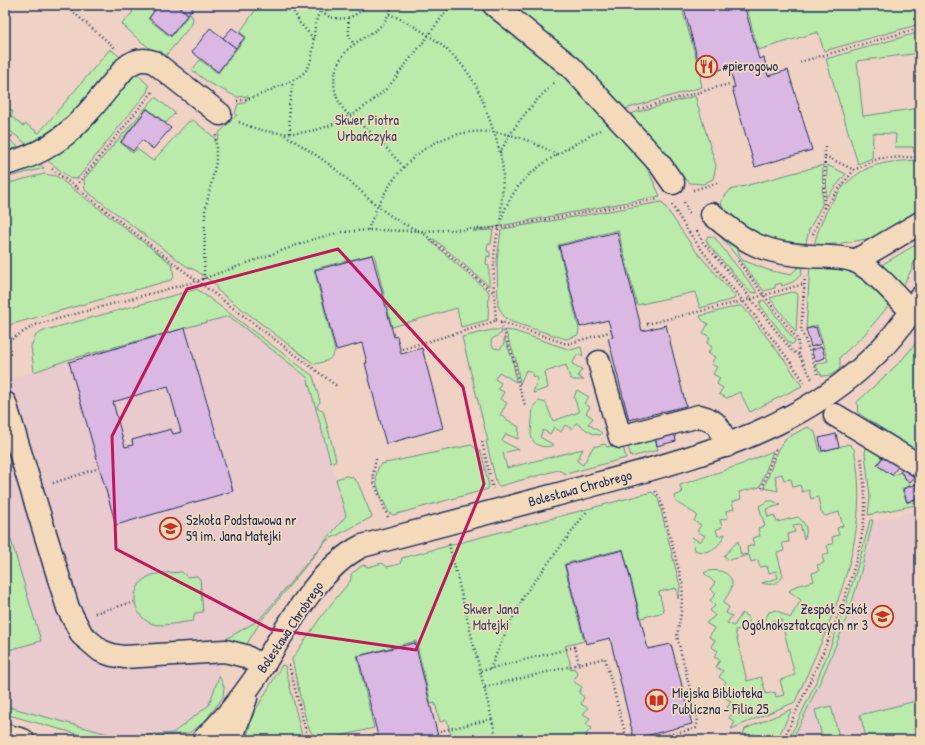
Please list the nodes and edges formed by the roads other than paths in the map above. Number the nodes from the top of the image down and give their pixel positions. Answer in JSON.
{"nodes":[{"id":1,"x":494,"y":5,"type":"edge"},
{"id":2,"x":220,"y":114,"type":"road end"},
{"id":3,"x":5,"y":164,"type":"edge"},
{"id":4,"x":674,"y":194,"type":"road end"},
{"id":5,"x":712,"y":214,"type":"dead end"},
{"id":6,"x":920,"y":223,"type":"edge"},
{"id":7,"x":855,"y":261,"type":"junction"},
{"id":8,"x":916,"y":305,"type":"edge"},
{"id":9,"x":599,"y":362,"type":"dead end"},
{"id":10,"x":5,"y":403,"type":"edge"},
{"id":11,"x":835,"y":415,"type":"dead end"},
{"id":12,"x":726,"y":446,"type":"junction"},
{"id":13,"x":920,"y":466,"type":"edge"},
{"id":14,"x":257,"y":673,"type":"junction"},
{"id":15,"x":5,"y":736,"type":"edge"},
{"id":16,"x":23,"y":740,"type":"edge"},
{"id":17,"x":203,"y":740,"type":"edge"},
{"id":18,"x":231,"y":740,"type":"edge"}],
"edges":[{"from":1,"to":4,"type":"street"},
{"from":2,"to":3,"type":"street"},
{"from":5,"to":7,"type":"street"},
{"from":6,"to":7,"type":"street"},
{"from":7,"to":8,"type":"street"},
{"from":8,"to":12,"type":"street","name":"Bolesława Chrobrego"},
{"from":9,"to":12,"type":"street"},
{"from":10,"to":14,"type":"street"},
{"from":11,"to":13,"type":"street"},
{"from":12,"to":14,"type":"street","name":"Bolesława Chrobrego"},
{"from":14,"to":17,"type":"street","name":"Bolesława Chrobrego"},
{"from":14,"to":18,"type":"street","name":"Bolesława Chrobrego"},
{"from":15,"to":16,"type":"street"}]}
